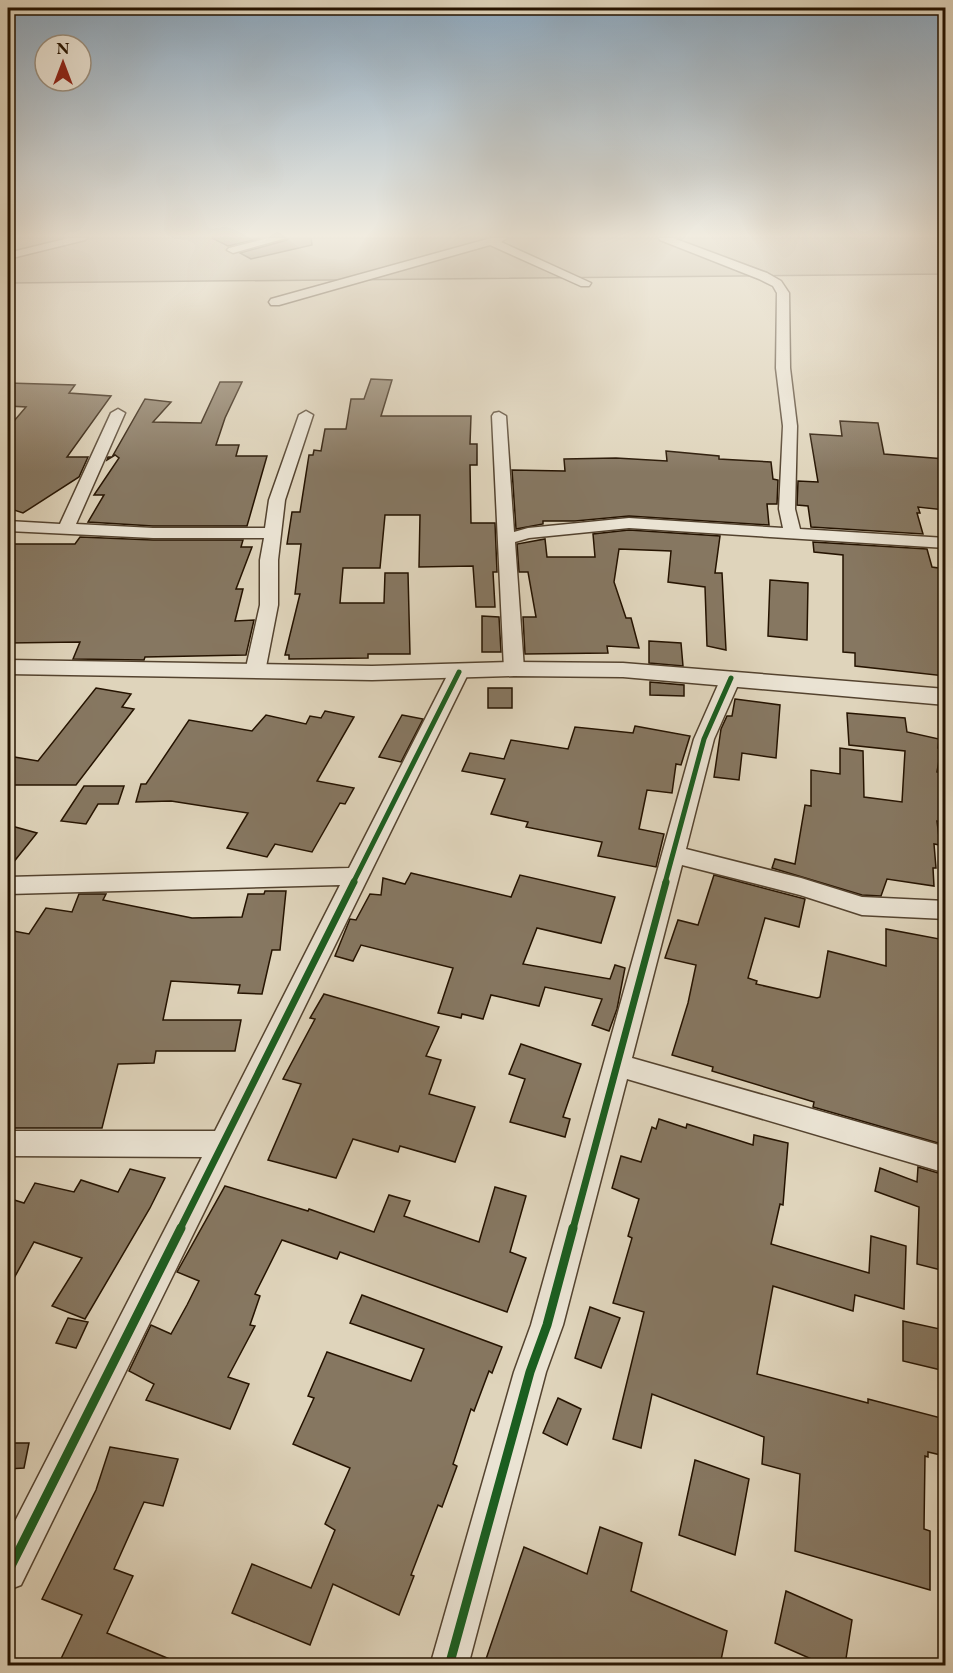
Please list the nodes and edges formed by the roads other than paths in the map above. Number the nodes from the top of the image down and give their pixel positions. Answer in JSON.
{"nodes":[{"id":1,"x":783,"y":316,"type":"edge"},
{"id":2,"x":118,"y":413,"type":"dead end"},
{"id":3,"x":306,"y":414,"type":"dead end"},
{"id":4,"x":499,"y":416,"type":"dead end"},
{"id":5,"x":8,"y":526,"type":"edge"},
{"id":6,"x":66,"y":528,"type":"junction"},
{"id":7,"x":271,"y":533,"type":"junction"},
{"id":8,"x":793,"y":535,"type":"junction"},
{"id":9,"x":506,"y":539,"type":"junction"},
{"id":10,"x":945,"y":543,"type":"edge"},
{"id":11,"x":8,"y":667,"type":"edge"},
{"id":12,"x":514,"y":669,"type":"junction"},
{"id":13,"x":255,"y":672,"type":"junction"},
{"id":14,"x":459,"y":672,"type":"junction"},
{"id":15,"x":731,"y":678,"type":"junction"},
{"id":16,"x":945,"y":697,"type":"edge"},
{"id":17,"x":672,"y":854,"type":"junction"},
{"id":18,"x":355,"y":876,"type":"junction"},
{"id":19,"x":8,"y":885,"type":"edge"},
{"id":20,"x":945,"y":910,"type":"edge"},
{"id":21,"x":618,"y":1065,"type":"junction"},
{"id":22,"x":8,"y":1143,"type":"edge"},
{"id":23,"x":223,"y":1144,"type":"junction"},
{"id":24,"x":945,"y":1160,"type":"edge"},
{"id":25,"x":8,"y":1572,"type":"edge"},
{"id":26,"x":449,"y":1665,"type":"edge"}],
"edges":[{"from":1,"to":8,"type":"street"},
{"from":2,"to":6,"type":"street"},
{"from":3,"to":7,"type":"street"},
{"from":4,"to":9,"type":"street"},
{"from":5,"to":6,"type":"street"},
{"from":6,"to":7,"type":"street"},
{"from":7,"to":13,"type":"street"},
{"from":8,"to":9,"type":"street"},
{"from":8,"to":10,"type":"street"},
{"from":9,"to":12,"type":"street"},
{"from":11,"to":13,"type":"street"},
{"from":12,"to":14,"type":"street"},
{"from":12,"to":15,"type":"street"},
{"from":13,"to":14,"type":"street"},
{"from":14,"to":18,"type":"street"},
{"from":15,"to":16,"type":"street"},
{"from":15,"to":17,"type":"street"},
{"from":17,"to":20,"type":"street"},
{"from":17,"to":21,"type":"street"},
{"from":18,"to":19,"type":"street"},
{"from":18,"to":23,"type":"street"},
{"from":21,"to":24,"type":"street"},
{"from":21,"to":26,"type":"street"},
{"from":22,"to":23,"type":"street"},
{"from":23,"to":25,"type":"street"}]}
